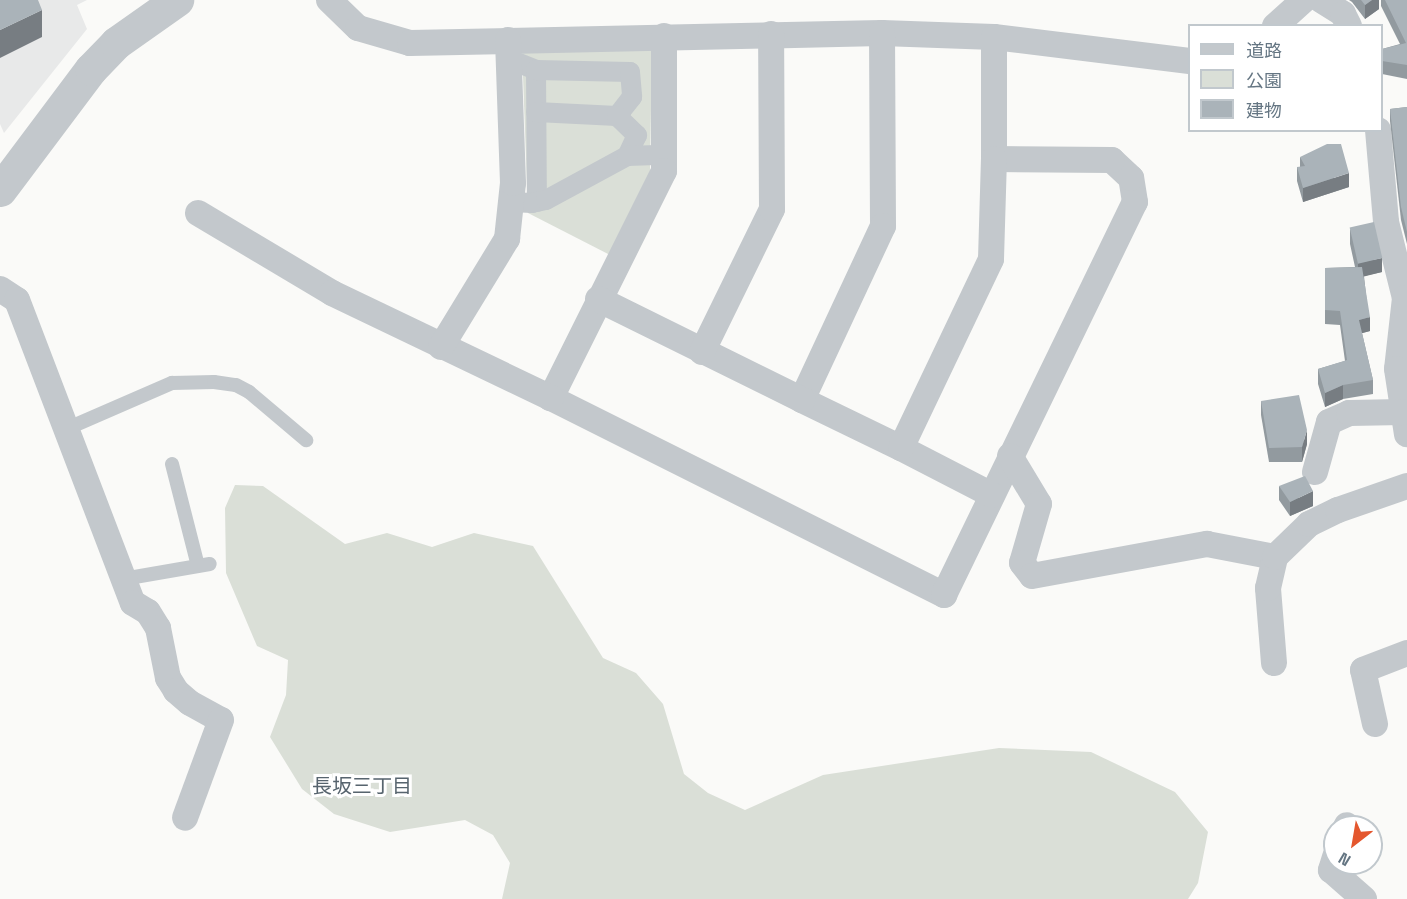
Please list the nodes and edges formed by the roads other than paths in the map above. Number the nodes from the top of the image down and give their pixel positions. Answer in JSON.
{"nodes":[{"id":1,"x":177,"y":0,"type":"edge"},
{"id":2,"x":329,"y":0,"type":"edge"},
{"id":3,"x":1304,"y":0,"type":"edge"},
{"id":4,"x":1322,"y":0,"type":"edge"},
{"id":5,"x":1277,"y":24,"type":"edge"},
{"id":6,"x":1348,"y":24,"type":"edge"},
{"id":7,"x":882,"y":33,"type":"junction"},
{"id":8,"x":771,"y":34,"type":"junction"},
{"id":9,"x":664,"y":36,"type":"junction"},
{"id":10,"x":994,"y":37,"type":"junction"},
{"id":11,"x":508,"y":49,"type":"junction"},
{"id":12,"x":1188,"y":61,"type":"edge"},
{"id":13,"x":536,"y":70,"type":"junction"},
{"id":14,"x":536,"y":112,"type":"junction"},
{"id":15,"x":617,"y":116,"type":"junction"},
{"id":16,"x":1378,"y":132,"type":"edge"},
{"id":17,"x":664,"y":155,"type":"junction"},
{"id":18,"x":627,"y":156,"type":"junction"},
{"id":19,"x":994,"y":159,"type":"junction"},
{"id":20,"x":0,"y":190,"type":"edge"},
{"id":21,"x":511,"y":202,"type":"junction"},
{"id":22,"x":537,"y":202,"type":"junction"},
{"id":23,"x":198,"y":213,"type":"dead end"},
{"id":24,"x":1397,"y":220,"type":"edge"},
{"id":25,"x":0,"y":289,"type":"edge"},
{"id":26,"x":598,"y":299,"type":"junction"},
{"id":27,"x":441,"y":347,"type":"junction"},
{"id":28,"x":702,"y":352,"type":"junction"},
{"id":29,"x":551,"y":398,"type":"junction"},
{"id":30,"x":802,"y":400,"type":"junction"},
{"id":31,"x":1405,"y":423,"type":"edge"},
{"id":32,"x":66,"y":429,"type":"junction"},
{"id":33,"x":306,"y":440,"type":"dead end"},
{"id":34,"x":901,"y":448,"type":"junction"},
{"id":35,"x":1011,"y":456,"type":"junction"},
{"id":36,"x":172,"y":464,"type":"dead end"},
{"id":37,"x":1315,"y":472,"type":"dead end"},
{"id":38,"x":1407,"y":486,"type":"edge"},
{"id":39,"x":992,"y":495,"type":"junction"},
{"id":40,"x":1275,"y":557,"type":"junction"},
{"id":41,"x":123,"y":579,"type":"junction"},
{"id":42,"x":1407,"y":653,"type":"edge"},
{"id":43,"x":1274,"y":663,"type":"dead end"},
{"id":44,"x":1375,"y":724,"type":"dead end"},
{"id":45,"x":185,"y":818,"type":"dead end"},
{"id":46,"x":1336,"y":875,"type":"edge"},
{"id":47,"x":1364,"y":899,"type":"edge"}],
"edges":[{"from":1,"to":20,"type":"street"},
{"from":2,"to":11,"type":"street"},
{"from":3,"to":5,"type":"street"},
{"from":4,"to":6,"type":"street"},
{"from":7,"to":8,"type":"street"},
{"from":7,"to":10,"type":"street"},
{"from":7,"to":30,"type":"street"},
{"from":8,"to":9,"type":"street"},
{"from":8,"to":28,"type":"street"},
{"from":9,"to":11,"type":"street"},
{"from":9,"to":17,"type":"street"},
{"from":10,"to":12,"type":"street"},
{"from":10,"to":19,"type":"street"},
{"from":11,"to":13,"type":"street"},
{"from":11,"to":21,"type":"street"},
{"from":13,"to":14,"type":"street"},
{"from":13,"to":15,"type":"street"},
{"from":14,"to":15,"type":"street"},
{"from":14,"to":22,"type":"street"},
{"from":15,"to":18,"type":"street"},
{"from":16,"to":24,"type":"street"},
{"from":17,"to":18,"type":"street"},
{"from":17,"to":26,"type":"street"},
{"from":18,"to":22,"type":"street"},
{"from":19,"to":34,"type":"street"},
{"from":19,"to":35,"type":"street"},
{"from":21,"to":22,"type":"street"},
{"from":21,"to":27,"type":"street"},
{"from":23,"to":27,"type":"street"},
{"from":24,"to":31,"type":"street"},
{"from":25,"to":32,"type":"street"},
{"from":26,"to":28,"type":"street"},
{"from":26,"to":29,"type":"street"},
{"from":27,"to":29,"type":"street"},
{"from":28,"to":30,"type":"street"},
{"from":29,"to":39,"type":"street"},
{"from":30,"to":34,"type":"street"},
{"from":31,"to":37,"type":"street"},
{"from":32,"to":33,"type":"lane"},
{"from":32,"to":41,"type":"street"},
{"from":34,"to":39,"type":"street"},
{"from":35,"to":39,"type":"street"},
{"from":35,"to":40,"type":"street"},
{"from":36,"to":41,"type":"lane"},
{"from":38,"to":40,"type":"street"},
{"from":40,"to":43,"type":"street"},
{"from":41,"to":45,"type":"street"},
{"from":42,"to":44,"type":"street"},
{"from":46,"to":47,"type":"street"}]}
